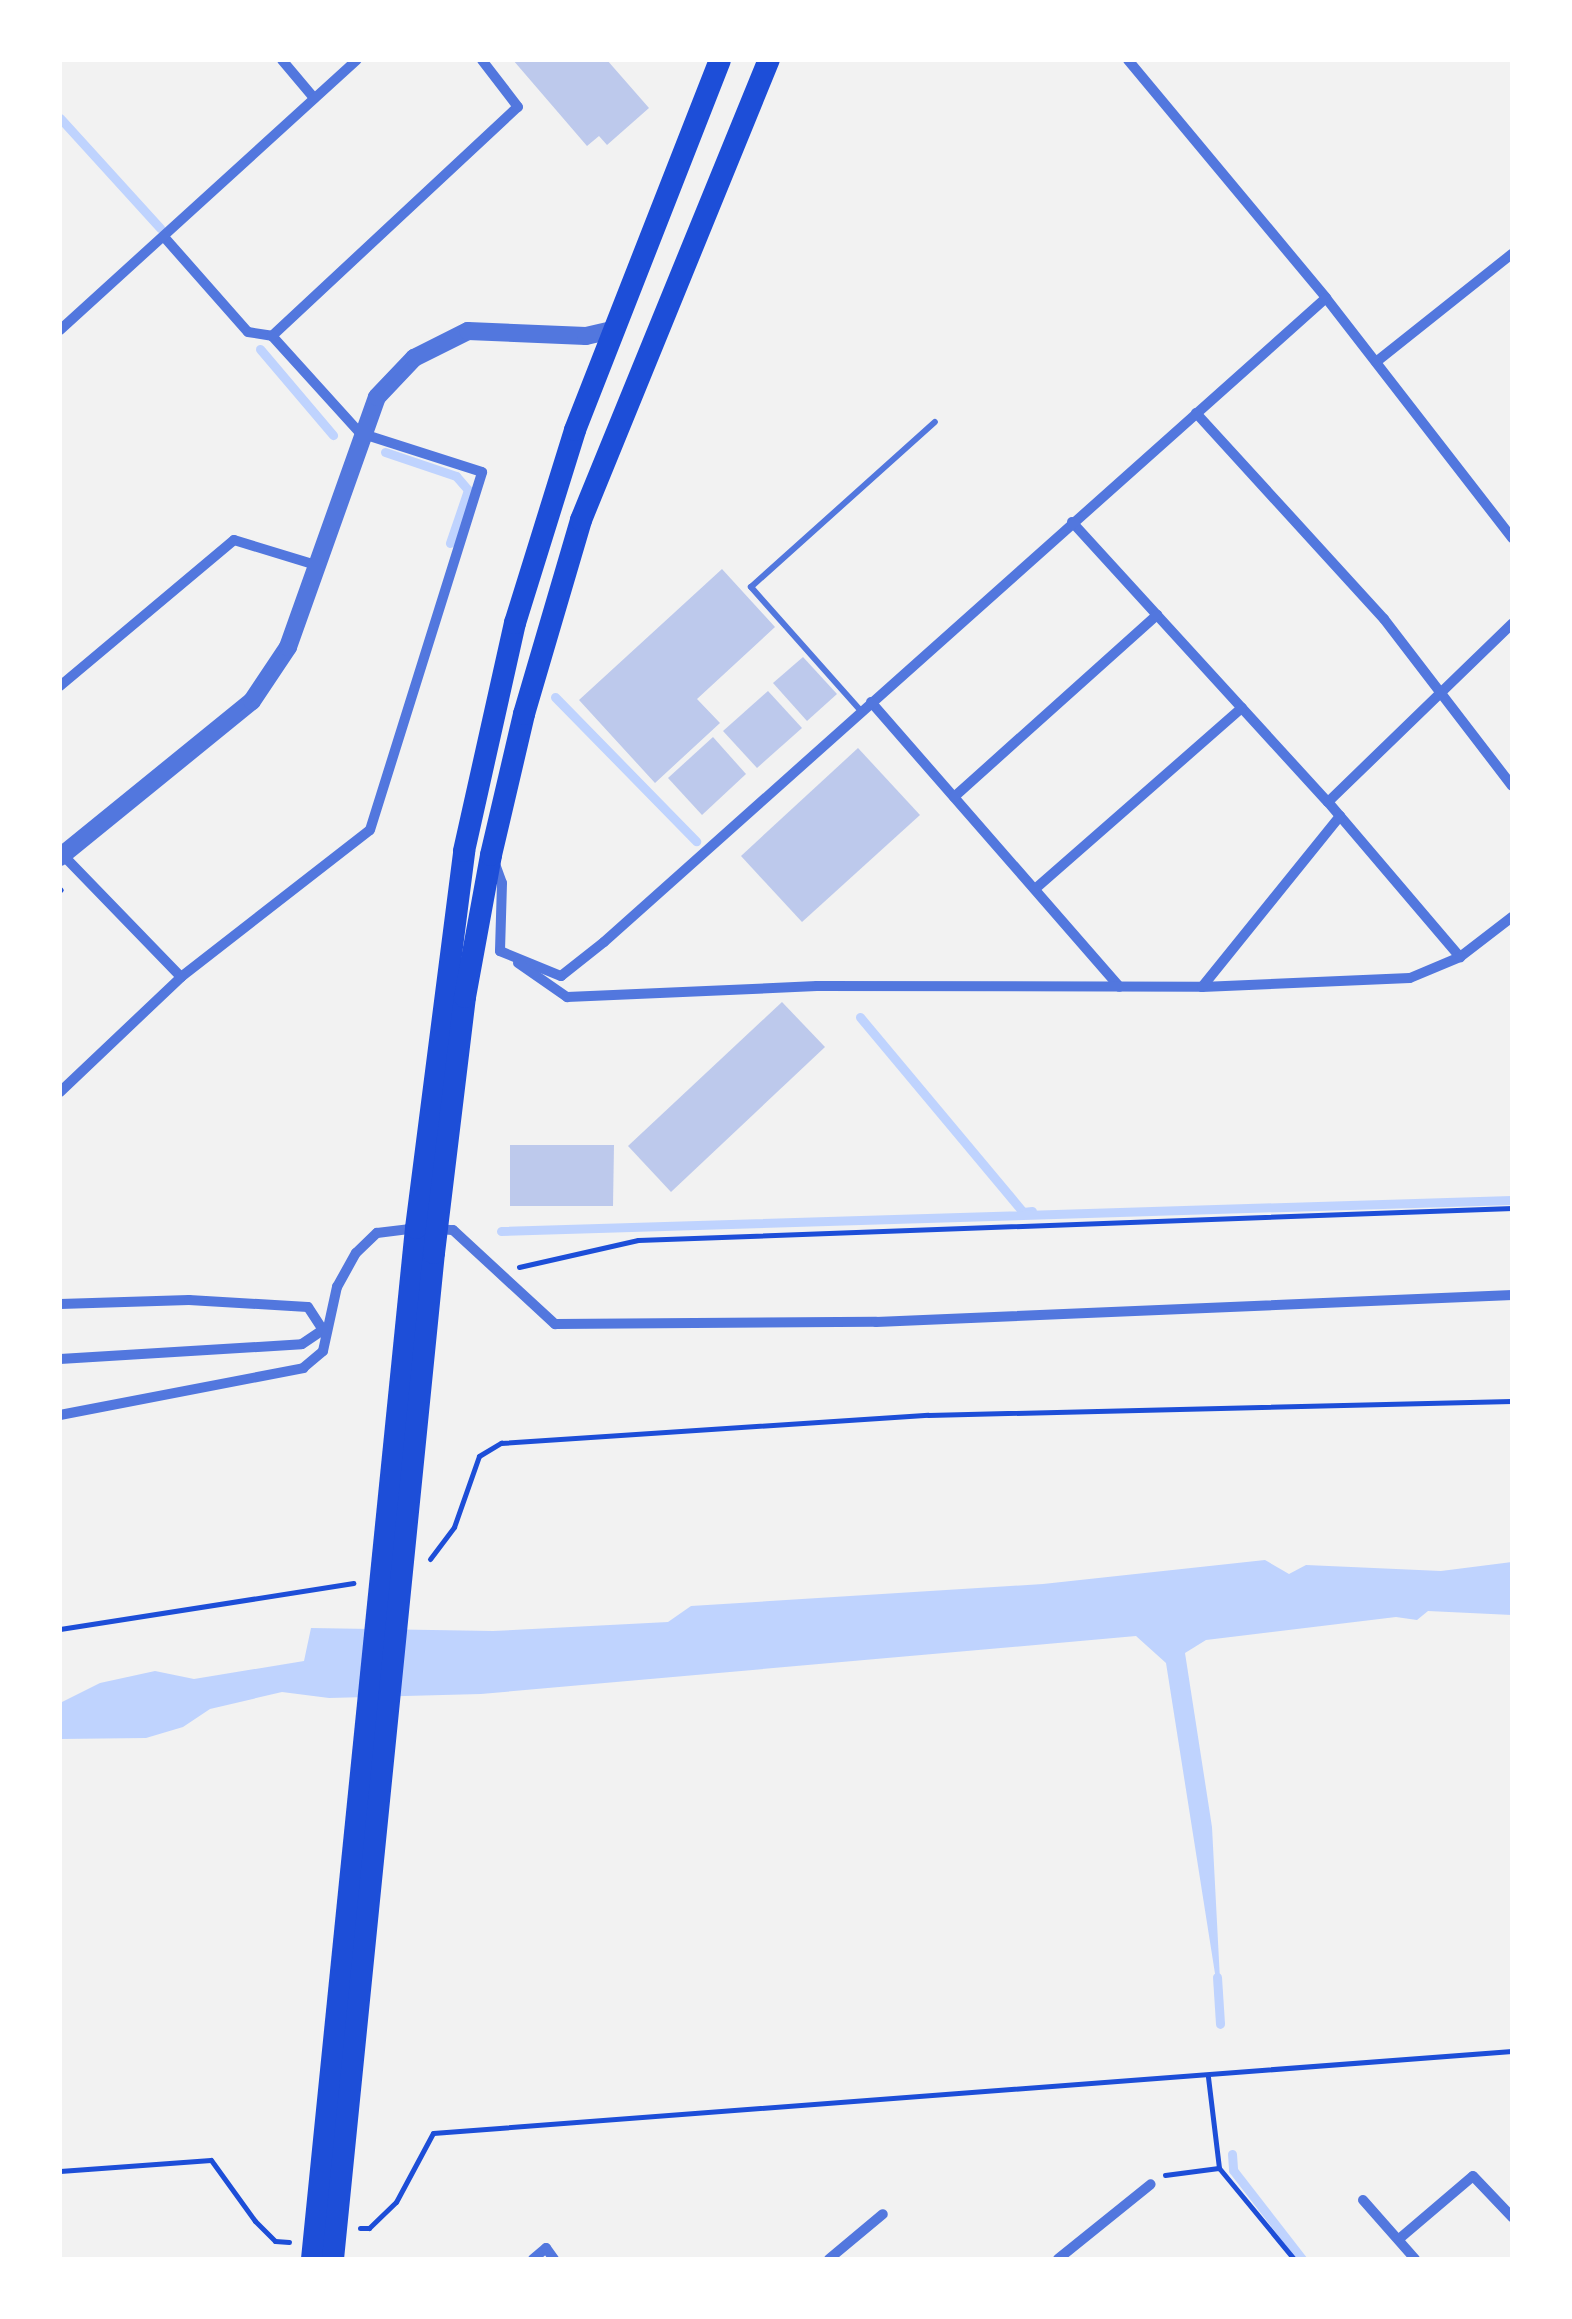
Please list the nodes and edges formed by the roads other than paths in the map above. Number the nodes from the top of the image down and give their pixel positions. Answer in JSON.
{"nodes":[{"id":1,"x":282,"y":60,"type":"edge"},
{"id":2,"x":357,"y":60,"type":"edge"},
{"id":3,"x":482,"y":60,"type":"edge"},
{"id":4,"x":720,"y":60,"type":"edge"},
{"id":5,"x":770,"y":60,"type":"edge"},
{"id":6,"x":1128,"y":60,"type":"edge"},
{"id":7,"x":314,"y":98,"type":"junction"},
{"id":8,"x":165,"y":238,"type":"junction"},
{"id":9,"x":1512,"y":254,"type":"edge"},
{"id":10,"x":1326,"y":298,"type":"junction"},
{"id":11,"x":616,"y":329,"type":"junction"},
{"id":12,"x":60,"y":330,"type":"edge"},
{"id":13,"x":272,"y":336,"type":"junction"},
{"id":14,"x":1376,"y":362,"type":"junction"},
{"id":15,"x":1196,"y":413,"type":"junction"},
{"id":16,"x":935,"y":422,"type":"dead end"},
{"id":17,"x":360,"y":432,"type":"junction"},
{"id":18,"x":1072,"y":522,"type":"junction"},
{"id":19,"x":1512,"y":538,"type":"edge"},
{"id":20,"x":318,"y":566,"type":"junction"},
{"id":21,"x":1157,"y":615,"type":"junction"},
{"id":22,"x":1512,"y":624,"type":"edge"},
{"id":23,"x":60,"y":686,"type":"edge"},
{"id":24,"x":1440,"y":691,"type":"junction"},
{"id":25,"x":871,"y":702,"type":"junction"},
{"id":26,"x":1242,"y":708,"type":"junction"},
{"id":27,"x":861,"y":711,"type":"junction"},
{"id":28,"x":1512,"y":786,"type":"edge"},
{"id":29,"x":954,"y":797,"type":"junction"},
{"id":30,"x":1328,"y":802,"type":"junction"},
{"id":31,"x":1340,"y":816,"type":"junction"},
{"id":32,"x":61,"y":854,"type":"edge"},
{"id":33,"x":491,"y":856,"type":"junction"},
{"id":34,"x":1035,"y":889,"type":"junction"},
{"id":35,"x":1512,"y":917,"type":"edge"},
{"id":36,"x":500,"y":952,"type":"junction"},
{"id":37,"x":1460,"y":957,"type":"junction"},
{"id":38,"x":181,"y":977,"type":"junction"},
{"id":39,"x":1120,"y":987,"type":"junction"},
{"id":40,"x":1202,"y":987,"type":"junction"},
{"id":41,"x":60,"y":1092,"type":"edge"},
{"id":42,"x":427,"y":1229,"type":"junction"},
{"id":43,"x":1512,"y":1295,"type":"edge"},
{"id":44,"x":60,"y":1304,"type":"edge"},
{"id":45,"x":323,"y":1330,"type":"junction"},
{"id":46,"x":60,"y":1359,"type":"edge"},
{"id":47,"x":60,"y":1415,"type":"edge"},
{"id":48,"x":1151,"y":2184,"type":"road end"},
{"id":49,"x":1363,"y":2200,"type":"dead end"},
{"id":50,"x":883,"y":2214,"type":"dead end"},
{"id":51,"x":1512,"y":2217,"type":"edge"},
{"id":52,"x":336,"y":2223,"type":"junction"},
{"id":53,"x":1399,"y":2240,"type":"junction"},
{"id":54,"x":312,"y":2259,"type":"edge"},
{"id":55,"x":333,"y":2259,"type":"edge"},
{"id":56,"x":532,"y":2259,"type":"edge"},
{"id":57,"x":554,"y":2259,"type":"edge"},
{"id":58,"x":829,"y":2259,"type":"edge"},
{"id":59,"x":1058,"y":2259,"type":"edge"},
{"id":60,"x":1415,"y":2259,"type":"edge"}],
"edges":[{"from":1,"to":7,"type":"street"},
{"from":2,"to":7,"type":"street"},
{"from":3,"to":13,"type":"street"},
{"from":4,"to":11,"type":"highway"},
{"from":5,"to":33,"type":"highway"},
{"from":6,"to":10,"type":"street"},
{"from":7,"to":8,"type":"street"},
{"from":8,"to":12,"type":"street"},
{"from":8,"to":13,"type":"street"},
{"from":9,"to":14,"type":"street"},
{"from":10,"to":14,"type":"street"},
{"from":10,"to":15,"type":"street"},
{"from":11,"to":17,"type":"street"},
{"from":11,"to":42,"type":"highway"},
{"from":13,"to":17,"type":"street"},
{"from":14,"to":19,"type":"street"},
{"from":15,"to":18,"type":"street"},
{"from":15,"to":24,"type":"street"},
{"from":16,"to":27,"type":"lane"},
{"from":17,"to":20,"type":"street"},
{"from":17,"to":38,"type":"street"},
{"from":18,"to":21,"type":"street"},
{"from":18,"to":25,"type":"street"},
{"from":20,"to":23,"type":"street"},
{"from":20,"to":32,"type":"street"},
{"from":21,"to":26,"type":"street"},
{"from":21,"to":29,"type":"street"},
{"from":22,"to":24,"type":"street"},
{"from":24,"to":28,"type":"street"},
{"from":24,"to":30,"type":"street"},
{"from":25,"to":27,"type":"street"},
{"from":25,"to":29,"type":"street"},
{"from":26,"to":30,"type":"street"},
{"from":26,"to":34,"type":"street"},
{"from":27,"to":36,"type":"street"},
{"from":29,"to":34,"type":"street"},
{"from":30,"to":31,"type":"street"},
{"from":31,"to":37,"type":"street"},
{"from":31,"to":40,"type":"street"},
{"from":32,"to":38,"type":"street"},
{"from":33,"to":36,"type":"street"},
{"from":33,"to":42,"type":"highway"},
{"from":34,"to":39,"type":"street"},
{"from":35,"to":37,"type":"street"},
{"from":36,"to":39,"type":"street"},
{"from":37,"to":40,"type":"street"},
{"from":38,"to":41,"type":"street"},
{"from":39,"to":40,"type":"street"},
{"from":42,"to":43,"type":"street"},
{"from":42,"to":45,"type":"street"},
{"from":42,"to":52,"type":"highway"},
{"from":44,"to":45,"type":"street"},
{"from":45,"to":46,"type":"street"},
{"from":45,"to":47,"type":"street"},
{"from":48,"to":59,"type":"street"},
{"from":49,"to":53,"type":"street"},
{"from":50,"to":58,"type":"street"},
{"from":51,"to":53,"type":"street"},
{"from":52,"to":54,"type":"highway"},
{"from":52,"to":55,"type":"highway"},
{"from":53,"to":60,"type":"street"},
{"from":56,"to":57,"type":"street"}]}
